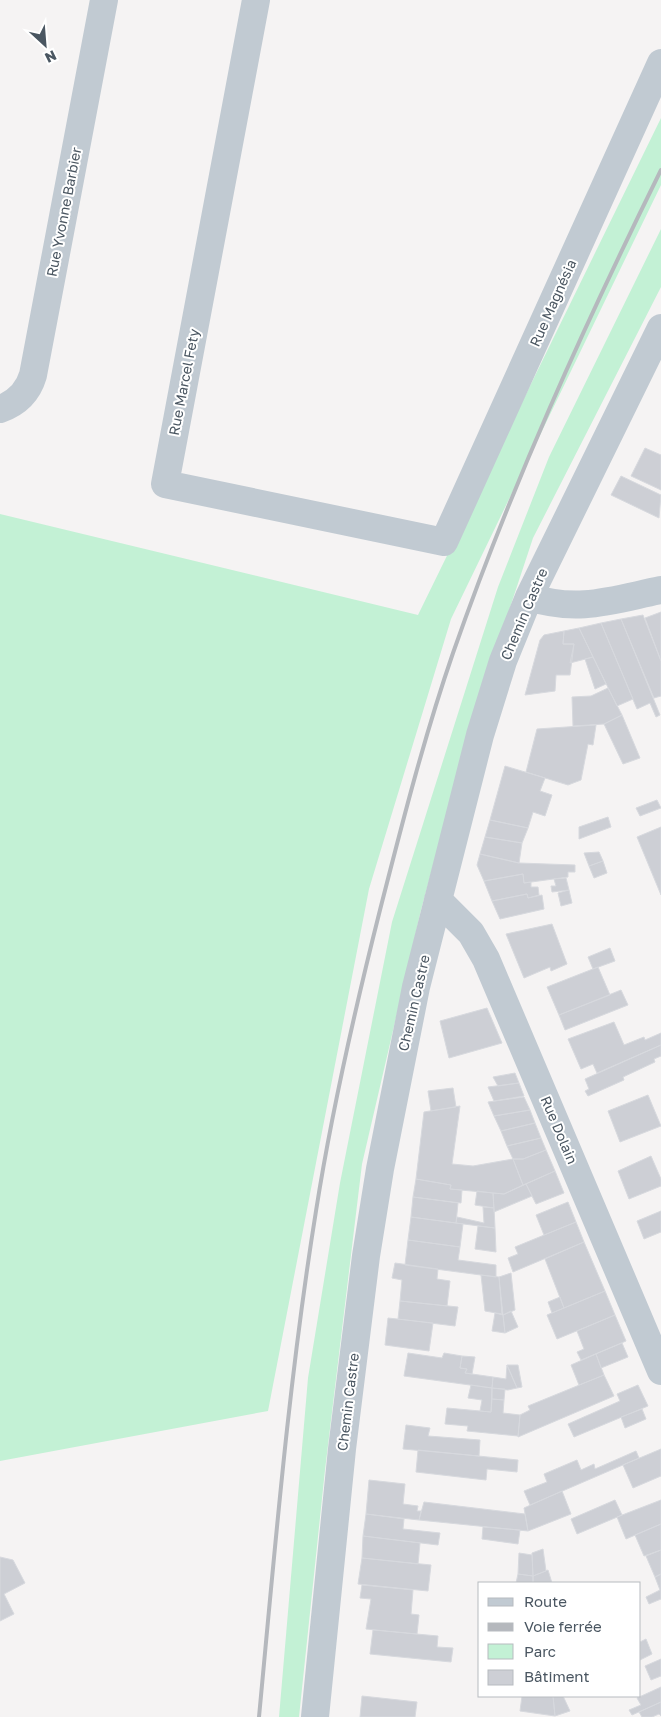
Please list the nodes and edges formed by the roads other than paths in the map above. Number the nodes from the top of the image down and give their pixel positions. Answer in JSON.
{"nodes":[{"id":1,"x":104,"y":0,"type":"edge"},
{"id":2,"x":256,"y":0,"type":"edge"},
{"id":3,"x":661,"y":64,"type":"edge"},
{"id":4,"x":661,"y":328,"type":"edge"},
{"id":5,"x":0,"y":409,"type":"edge"},
{"id":6,"x":444,"y":542,"type":"joint"},
{"id":7,"x":661,"y":590,"type":"edge"},
{"id":8,"x":529,"y":597,"type":"junction"},
{"id":9,"x":438,"y":900,"type":"junction"},
{"id":10,"x":661,"y":1371,"type":"edge"},
{"id":11,"x":315,"y":1717,"type":"edge"}],
"edges":[{"from":1,"to":5,"type":"street","name":"Rue Yvonne Barbier"},
{"from":2,"to":6,"type":"street","name":"Rue Marcel Fety"},
{"from":3,"to":6,"type":"street","name":"Rue Magnésia"},
{"from":4,"to":8,"type":"street","name":"Chemin Castre"},
{"from":7,"to":8,"type":"street"},
{"from":8,"to":9,"type":"street","name":"Chemin Castre"},
{"from":9,"to":10,"type":"street","name":"Rue Dolain"},
{"from":9,"to":11,"type":"street","name":"Chemin Castre"}]}
